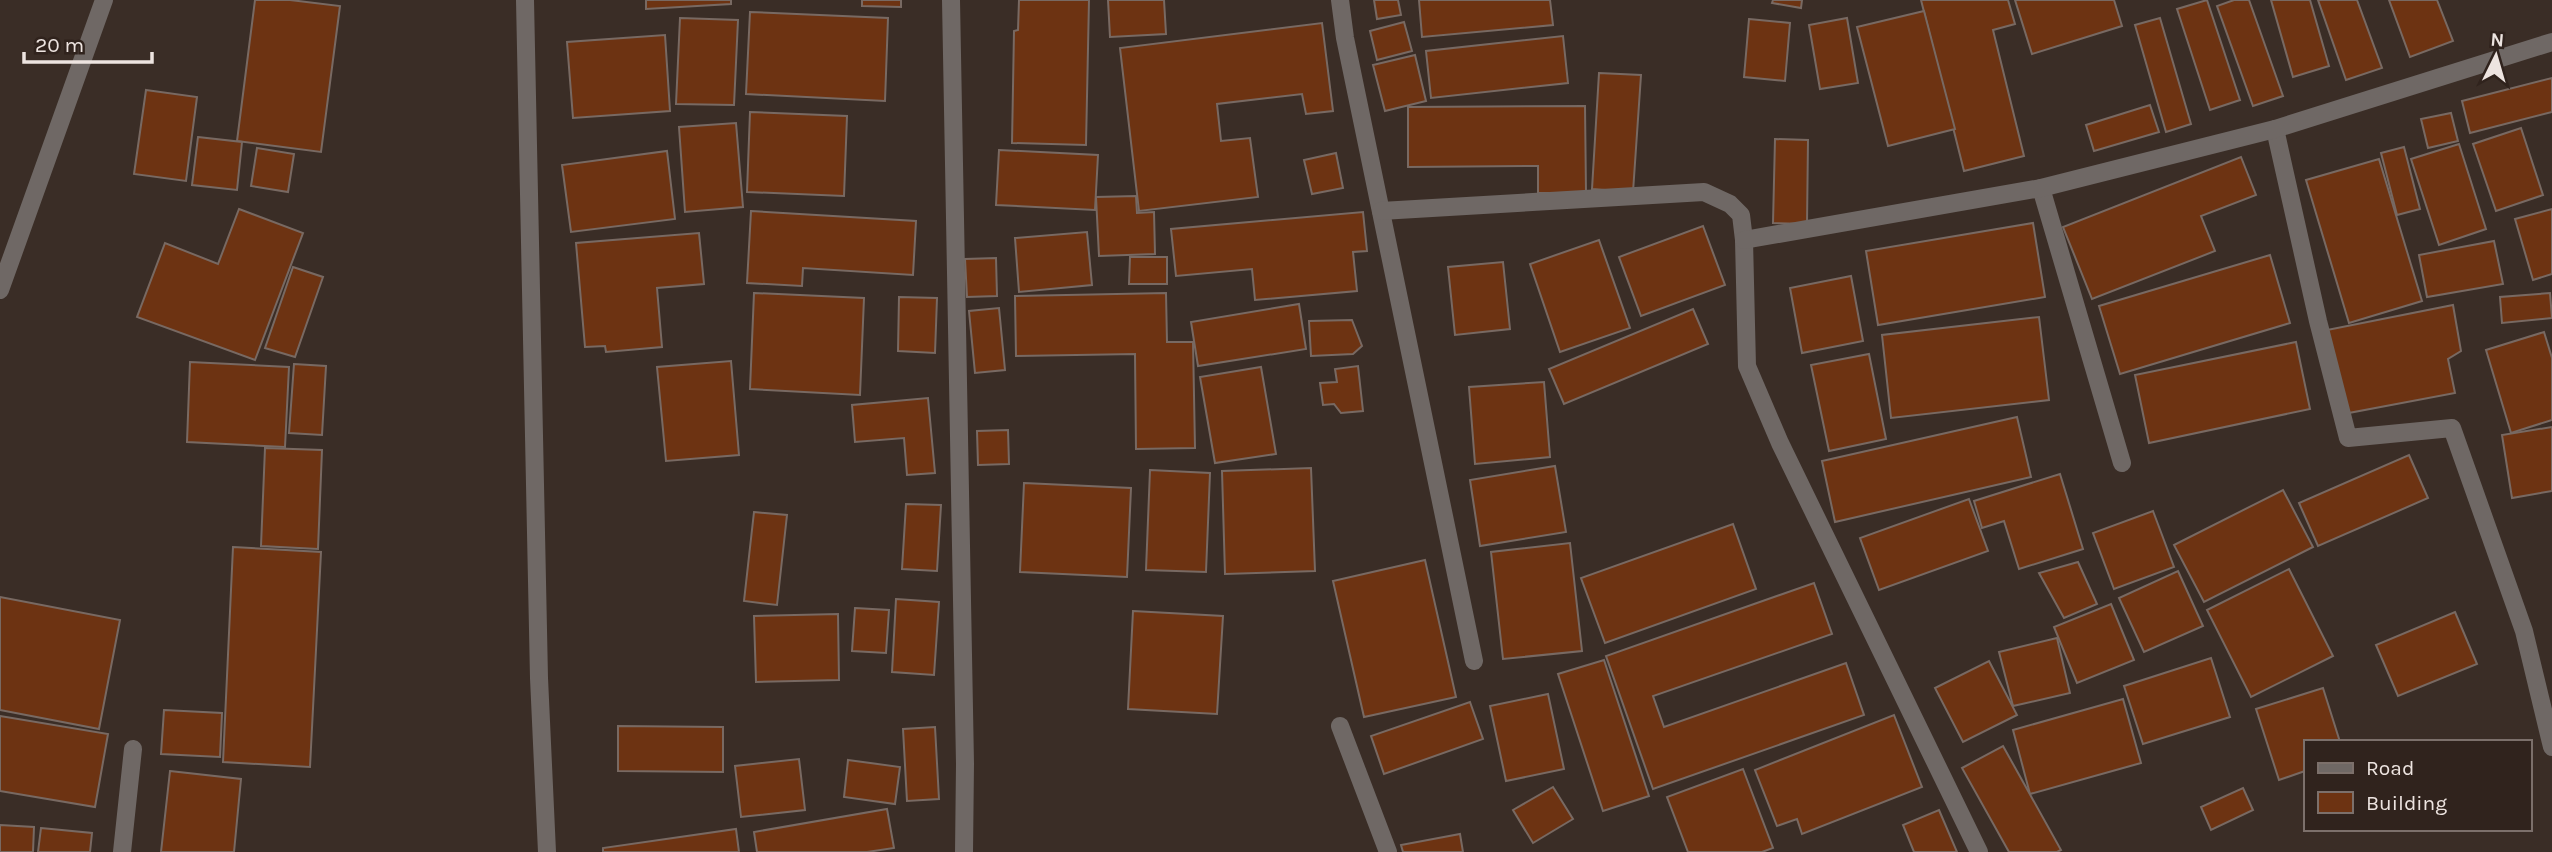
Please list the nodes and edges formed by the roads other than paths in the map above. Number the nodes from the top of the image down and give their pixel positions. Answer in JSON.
{"nodes":[{"id":1,"x":104,"y":0,"type":"edge"},
{"id":2,"x":526,"y":0,"type":"edge"},
{"id":3,"x":951,"y":0,"type":"edge"},
{"id":4,"x":1340,"y":0,"type":"edge"},
{"id":5,"x":2552,"y":42,"type":"edge"},
{"id":6,"x":2275,"y":129,"type":"junction"},
{"id":7,"x":2042,"y":188,"type":"junction"},
{"id":8,"x":1381,"y":211,"type":"junction"},
{"id":9,"x":1744,"y":240,"type":"junction"},
{"id":10,"x":1,"y":286,"type":"edge"},
{"id":11,"x":2122,"y":463,"type":"dead end"},
{"id":12,"x":1474,"y":661,"type":"dead end"},
{"id":13,"x":1340,"y":726,"type":"dead end"},
{"id":14,"x":2552,"y":747,"type":"edge"},
{"id":15,"x":133,"y":749,"type":"dead end"},
{"id":16,"x":122,"y":852,"type":"edge"},
{"id":17,"x":547,"y":852,"type":"edge"},
{"id":18,"x":964,"y":852,"type":"edge"},
{"id":19,"x":1388,"y":852,"type":"edge"},
{"id":20,"x":1979,"y":852,"type":"edge"}],
"edges":[{"from":1,"to":10,"type":"street"},
{"from":2,"to":17,"type":"street"},
{"from":3,"to":18,"type":"street"},
{"from":4,"to":8,"type":"street"},
{"from":5,"to":6,"type":"street"},
{"from":6,"to":7,"type":"street"},
{"from":6,"to":14,"type":"street"},
{"from":7,"to":9,"type":"street"},
{"from":7,"to":11,"type":"street"},
{"from":8,"to":9,"type":"street"},
{"from":8,"to":12,"type":"street"},
{"from":9,"to":20,"type":"street"},
{"from":13,"to":19,"type":"street"},
{"from":15,"to":16,"type":"street"}]}
